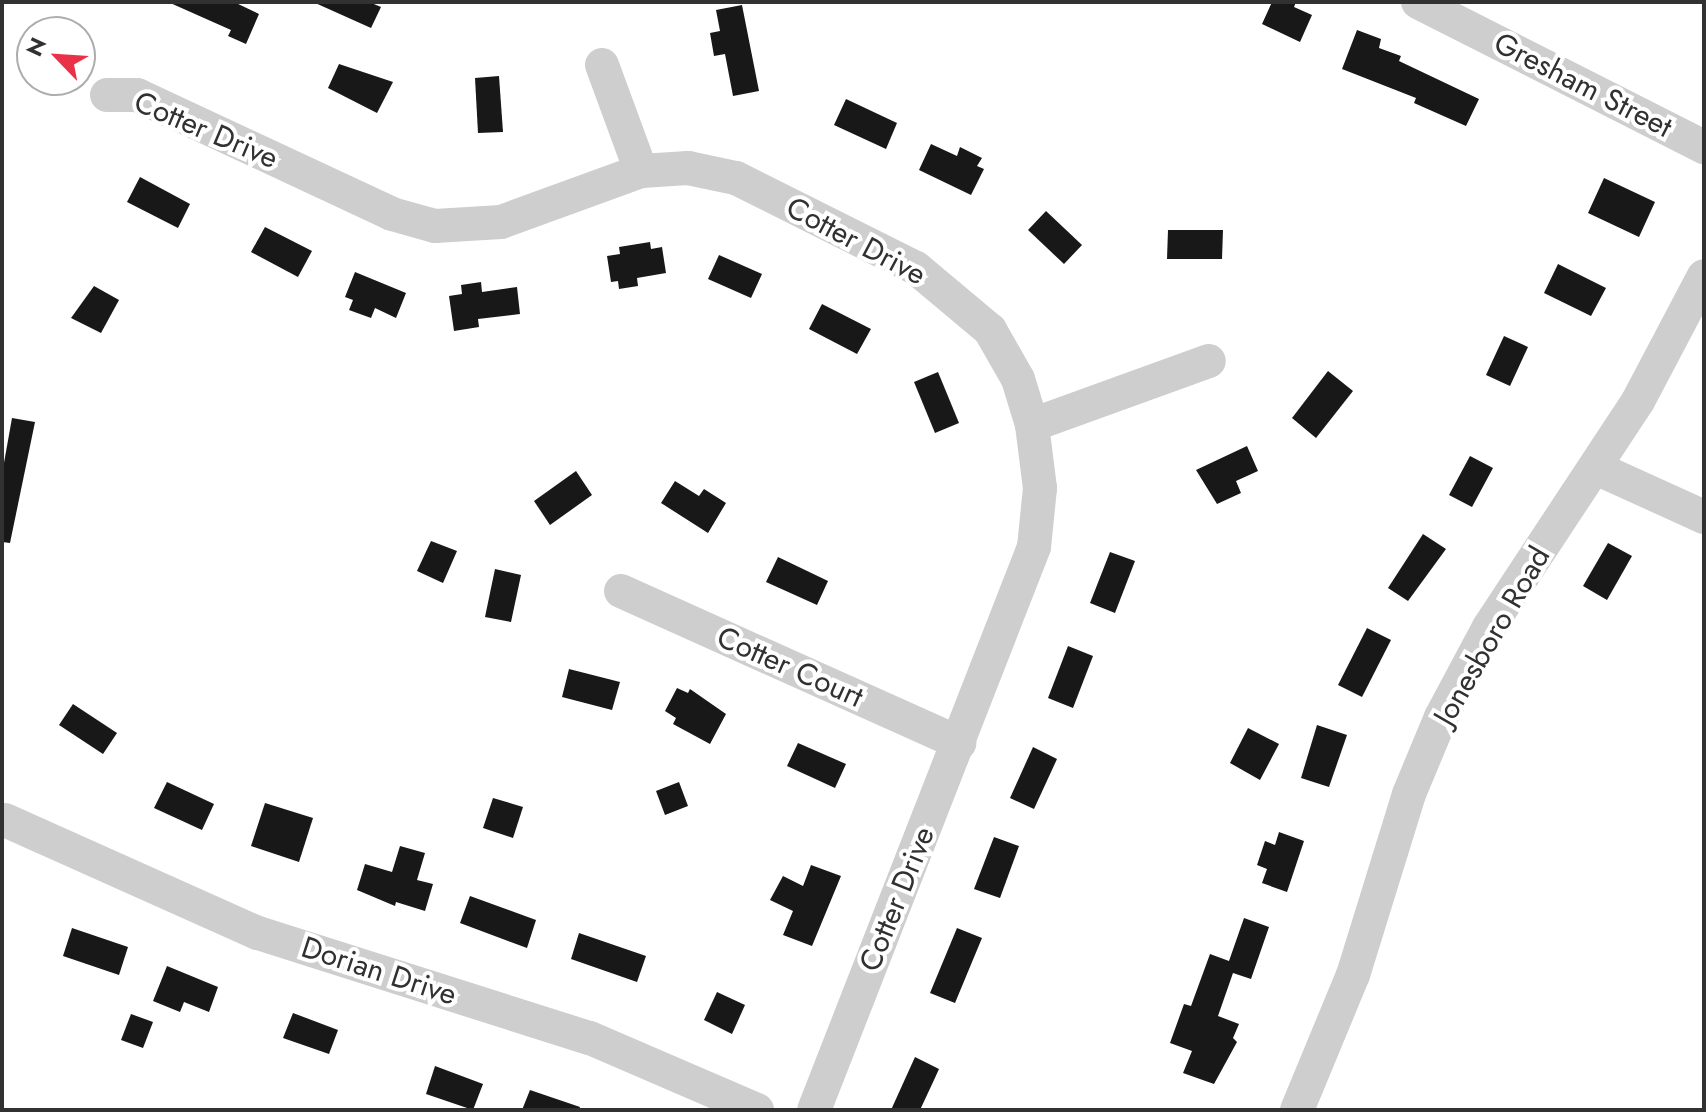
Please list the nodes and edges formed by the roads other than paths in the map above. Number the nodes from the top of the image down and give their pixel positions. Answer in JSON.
{"nodes":[{"id":1,"x":1418,"y":2,"type":"edge"},
{"id":2,"x":602,"y":65,"type":"dead end"},
{"id":3,"x":107,"y":95,"type":"dead end"},
{"id":4,"x":1704,"y":147,"type":"edge"},
{"id":5,"x":641,"y":171,"type":"junction"},
{"id":6,"x":1704,"y":276,"type":"edge"},
{"id":7,"x":1209,"y":361,"type":"dead end"},
{"id":8,"x":1032,"y":425,"type":"junction"},
{"id":9,"x":1596,"y":468,"type":"junction"},
{"id":10,"x":1704,"y":517,"type":"edge"},
{"id":11,"x":621,"y":591,"type":"dead end"},
{"id":12,"x":959,"y":743,"type":"junction"},
{"id":13,"x":5,"y":820,"type":"dead end"},
{"id":14,"x":757,"y":1110,"type":"edge"},
{"id":15,"x":814,"y":1110,"type":"edge"},
{"id":16,"x":1297,"y":1110,"type":"edge"}],
"edges":[{"from":1,"to":4,"type":"street","name":"Gresham Street"},
{"from":2,"to":5,"type":"street"},
{"from":3,"to":5,"type":"street","name":"Cotter Drive"},
{"from":5,"to":8,"type":"street","name":"Cotter Drive"},
{"from":6,"to":9,"type":"street","name":"Jonesboro Road"},
{"from":7,"to":8,"type":"street"},
{"from":8,"to":12,"type":"street","name":"Cotter Drive"},
{"from":9,"to":10,"type":"street"},
{"from":9,"to":16,"type":"street","name":"Jonesboro Road"},
{"from":11,"to":12,"type":"street","name":"Cotter Court"},
{"from":12,"to":15,"type":"street","name":"Cotter Drive"},
{"from":13,"to":14,"type":"street","name":"Dorian Drive"}]}
